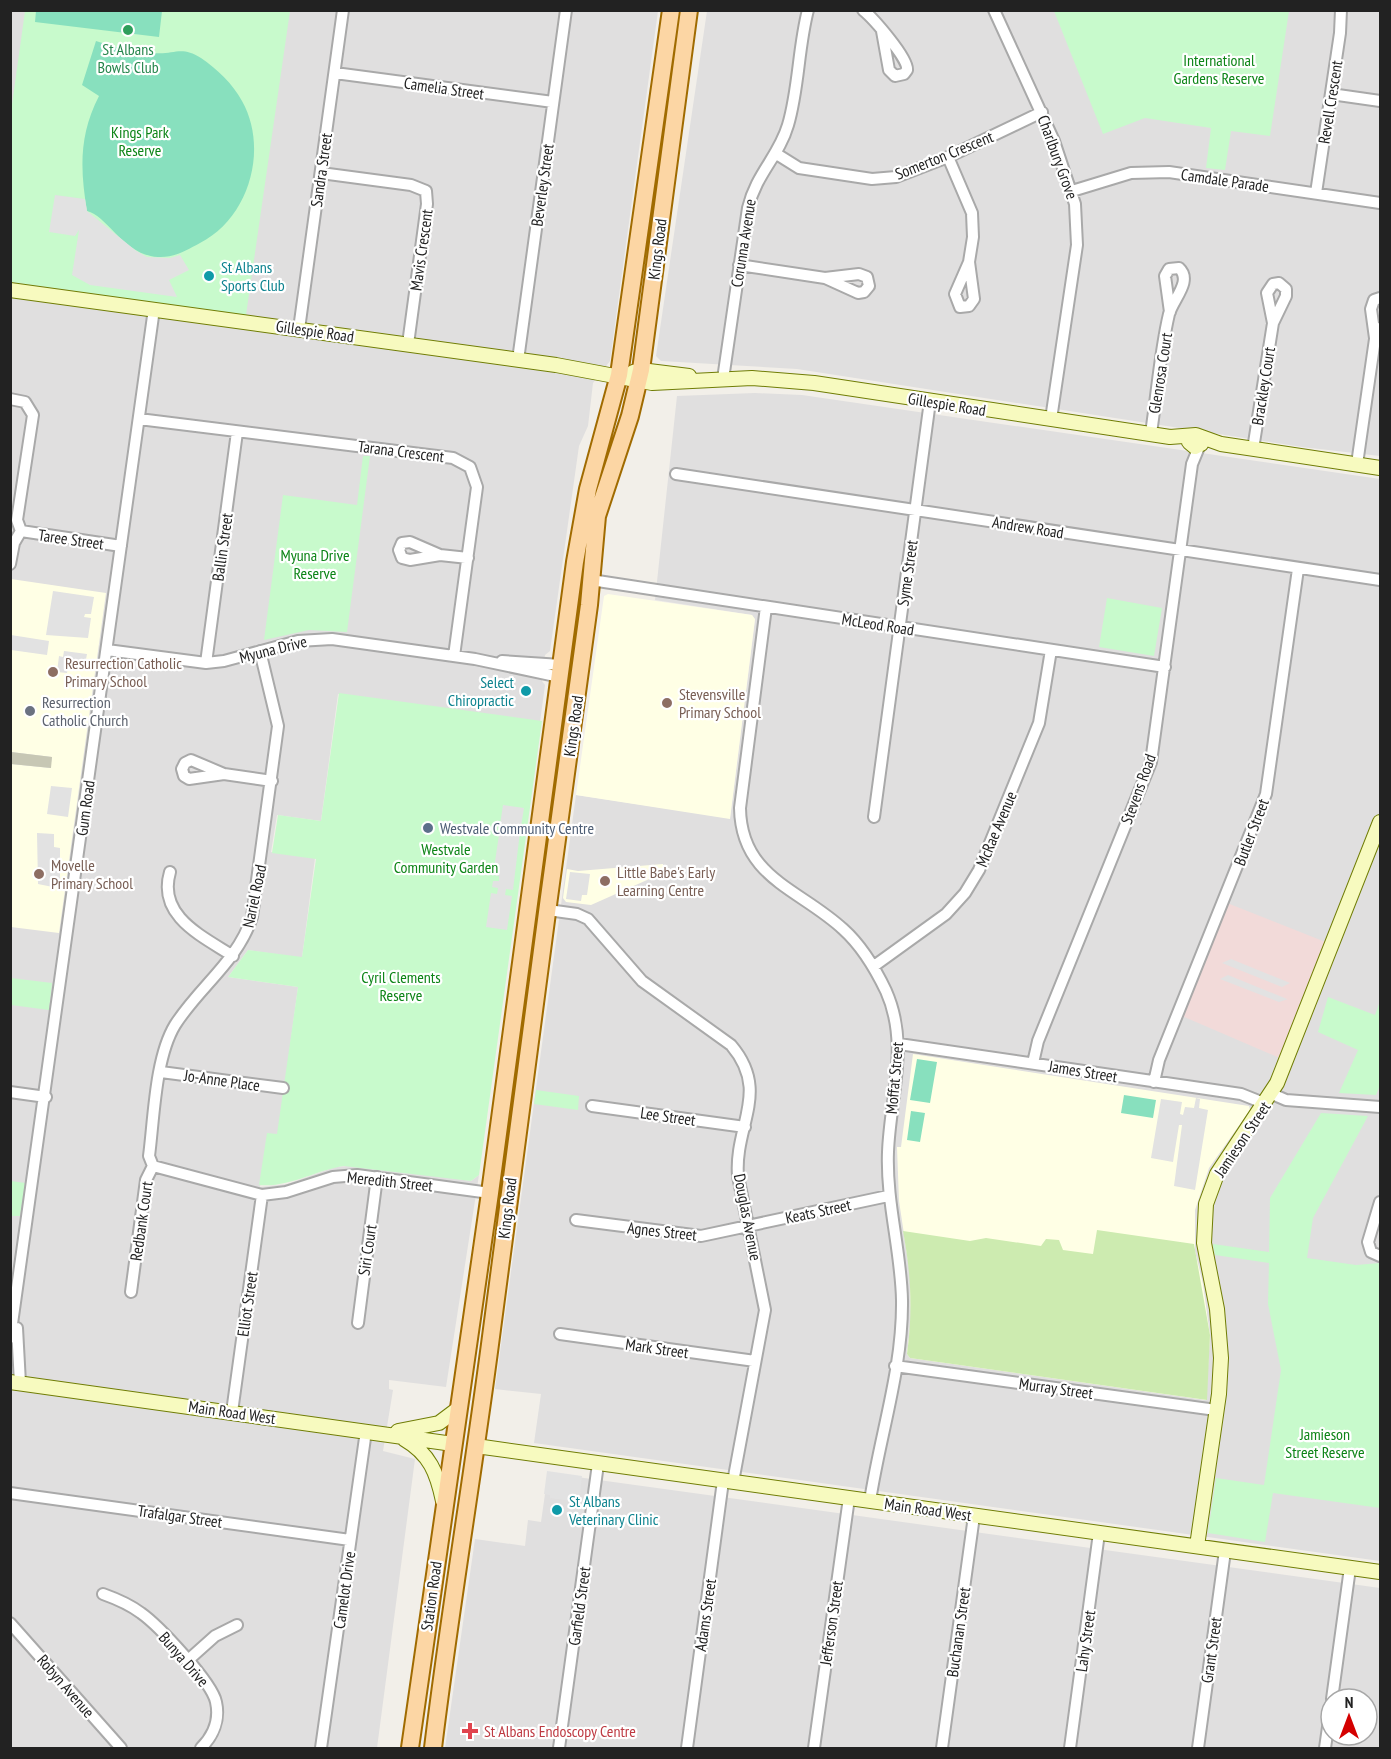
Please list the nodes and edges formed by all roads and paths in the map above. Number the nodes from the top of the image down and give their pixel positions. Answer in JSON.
{"nodes":[{"id":1,"x":343,"y":10,"type":"edge"},
{"id":2,"x":566,"y":10,"type":"edge"},
{"id":3,"x":670,"y":10,"type":"edge"},
{"id":4,"x":689,"y":10,"type":"edge"},
{"id":5,"x":808,"y":10,"type":"edge"},
{"id":6,"x":863,"y":10,"type":"edge"},
{"id":7,"x":994,"y":10,"type":"edge"},
{"id":8,"x":1341,"y":10,"type":"edge"},
{"id":9,"x":882,"y":32,"type":"dead end"},
{"id":10,"x":334,"y":73,"type":"junction"},
{"id":11,"x":1331,"y":94,"type":"junction"},
{"id":12,"x":1380,"y":101,"type":"edge"},
{"id":13,"x":553,"y":102,"type":"junction"},
{"id":14,"x":1041,"y":112,"type":"junction"},
{"id":15,"x":775,"y":153,"type":"junction"},
{"id":16,"x":948,"y":157,"type":"junction"},
{"id":17,"x":321,"y":173,"type":"junction"},
{"id":18,"x":1072,"y":190,"type":"junction"},
{"id":19,"x":1316,"y":193,"type":"junction"},
{"id":20,"x":1380,"y":203,"type":"edge"},
{"id":21,"x":969,"y":262,"type":"dead end"},
{"id":22,"x":739,"y":266,"type":"junction"},
{"id":23,"x":825,"y":278,"type":"dead end"},
{"id":24,"x":10,"y":290,"type":"edge"},
{"id":25,"x":1380,"y":298,"type":"edge"},
{"id":26,"x":154,"y":309,"type":"junction"},
{"id":27,"x":1170,"y":312,"type":"dead end"},
{"id":28,"x":1273,"y":323,"type":"dead end"},
{"id":29,"x":1380,"y":328,"type":"edge"},
{"id":30,"x":299,"y":329,"type":"junction"},
{"id":31,"x":1375,"y":339,"type":"junction"},
{"id":32,"x":408,"y":344,"type":"junction"},
{"id":33,"x":518,"y":360,"type":"junction"},
{"id":34,"x":619,"y":375,"type":"junction"},
{"id":35,"x":640,"y":376,"type":"junction"},
{"id":36,"x":723,"y":379,"type":"junction"},
{"id":37,"x":10,"y":399,"type":"edge"},
{"id":38,"x":930,"y":401,"type":"junction"},
{"id":39,"x":139,"y":419,"type":"junction"},
{"id":40,"x":1051,"y":419,"type":"junction"},
{"id":41,"x":237,"y":432,"type":"junction"},
{"id":42,"x":1151,"y":433,"type":"junction"},
{"id":43,"x":1195,"y":443,"type":"junction"},
{"id":44,"x":1253,"y":449,"type":"junction"},
{"id":45,"x":1357,"y":464,"type":"junction"},
{"id":46,"x":1380,"y":468,"type":"edge"},
{"id":47,"x":675,"y":474,"type":"dead end"},
{"id":48,"x":915,"y":510,"type":"junction"},
{"id":49,"x":21,"y":531,"type":"junction"},
{"id":50,"x":121,"y":546,"type":"junction"},
{"id":51,"x":1180,"y":550,"type":"junction"},
{"id":52,"x":440,"y":555,"type":"dead end"},
{"id":53,"x":468,"y":558,"type":"junction"},
{"id":54,"x":10,"y":564,"type":"edge"},
{"id":55,"x":1298,"y":569,"type":"junction"},
{"id":56,"x":591,"y":580,"type":"junction"},
{"id":57,"x":1380,"y":580,"type":"edge"},
{"id":58,"x":766,"y":607,"type":"junction"},
{"id":59,"x":900,"y":627,"type":"junction"},
{"id":60,"x":107,"y":650,"type":"junction"},
{"id":61,"x":1051,"y":650,"type":"junction"},
{"id":62,"x":260,"y":651,"type":"junction"},
{"id":63,"x":454,"y":656,"type":"junction"},
{"id":64,"x":206,"y":663,"type":"junction"},
{"id":65,"x":1164,"y":668,"type":"junction"},
{"id":66,"x":561,"y":671,"type":"junction"},
{"id":67,"x":580,"y":671,"type":"junction"},
{"id":68,"x":224,"y":774,"type":"dead end"},
{"id":69,"x":272,"y":781,"type":"junction"},
{"id":70,"x":874,"y":817,"type":"dead end"},
{"id":71,"x":1380,"y":822,"type":"edge"},
{"id":72,"x":170,"y":872,"type":"dead end"},
{"id":73,"x":529,"y":908,"type":"junction"},
{"id":74,"x":548,"y":910,"type":"junction"},
{"id":75,"x":233,"y":956,"type":"junction"},
{"id":76,"x":874,"y":966,"type":"junction"},
{"id":77,"x":899,"y":1044,"type":"junction"},
{"id":78,"x":1033,"y":1063,"type":"junction"},
{"id":79,"x":161,"y":1072,"type":"junction"},
{"id":80,"x":1154,"y":1082,"type":"junction"},
{"id":81,"x":283,"y":1088,"type":"dead end"},
{"id":82,"x":10,"y":1092,"type":"edge"},
{"id":83,"x":46,"y":1097,"type":"junction"},
{"id":84,"x":1269,"y":1099,"type":"junction"},
{"id":85,"x":591,"y":1106,"type":"dead end"},
{"id":86,"x":1380,"y":1107,"type":"edge"},
{"id":87,"x":154,"y":1118,"type":"joint"},
{"id":88,"x":746,"y":1127,"type":"junction"},
{"id":89,"x":153,"y":1166,"type":"junction"},
{"id":90,"x":377,"y":1177,"type":"junction"},
{"id":91,"x":490,"y":1193,"type":"junction"},
{"id":92,"x":262,"y":1195,"type":"junction"},
{"id":93,"x":509,"y":1195,"type":"junction"},
{"id":94,"x":888,"y":1196,"type":"junction"},
{"id":95,"x":1380,"y":1202,"type":"edge"},
{"id":96,"x":576,"y":1220,"type":"dead end"},
{"id":97,"x":748,"y":1227,"type":"junction"},
{"id":98,"x":1380,"y":1256,"type":"edge"},
{"id":99,"x":130,"y":1292,"type":"dead end"},
{"id":100,"x":17,"y":1307,"type":"junction"},
{"id":101,"x":358,"y":1323,"type":"dead end"},
{"id":102,"x":560,"y":1334,"type":"dead end"},
{"id":103,"x":10,"y":1338,"type":"edge"},
{"id":104,"x":755,"y":1361,"type":"junction"},
{"id":105,"x":896,"y":1366,"type":"junction"},
{"id":106,"x":15,"y":1383,"type":"edge"},
{"id":107,"x":459,"y":1408,"type":"junction"},
{"id":108,"x":1216,"y":1410,"type":"junction"},
{"id":109,"x":232,"y":1412,"type":"junction"},
{"id":110,"x":372,"y":1432,"type":"junction"},
{"id":111,"x":399,"y":1436,"type":"junction"},
{"id":112,"x":453,"y":1443,"type":"junction"},
{"id":113,"x":476,"y":1446,"type":"junction"},
{"id":114,"x":598,"y":1464,"type":"junction"},
{"id":115,"x":728,"y":1481,"type":"junction"},
{"id":116,"x":10,"y":1493,"type":"edge"},
{"id":117,"x":849,"y":1498,"type":"junction"},
{"id":118,"x":870,"y":1501,"type":"junction"},
{"id":119,"x":444,"y":1506,"type":"junction"},
{"id":120,"x":974,"y":1516,"type":"junction"},
{"id":121,"x":1100,"y":1533,"type":"junction"},
{"id":122,"x":350,"y":1540,"type":"junction"},
{"id":123,"x":1197,"y":1546,"type":"junction"},
{"id":124,"x":1225,"y":1551,"type":"junction"},
{"id":125,"x":1350,"y":1568,"type":"junction"},
{"id":126,"x":1380,"y":1572,"type":"edge"},
{"id":127,"x":103,"y":1594,"type":"dead end"},
{"id":128,"x":10,"y":1623,"type":"edge"},
{"id":129,"x":237,"y":1625,"type":"dead end"},
{"id":130,"x":187,"y":1661,"type":"junction"},
{"id":131,"x":1334,"y":1687,"type":"edge"},
{"id":132,"x":121,"y":1749,"type":"edge"},
{"id":133,"x":201,"y":1749,"type":"edge"},
{"id":134,"x":321,"y":1749,"type":"edge"},
{"id":135,"x":410,"y":1749,"type":"edge"},
{"id":136,"x":433,"y":1749,"type":"edge"},
{"id":137,"x":560,"y":1749,"type":"edge"},
{"id":138,"x":687,"y":1749,"type":"edge"},
{"id":139,"x":814,"y":1749,"type":"edge"},
{"id":140,"x":942,"y":1749,"type":"edge"},
{"id":141,"x":1070,"y":1749,"type":"edge"},
{"id":142,"x":1198,"y":1749,"type":"edge"}],
"edges":[{"from":1,"to":10,"type":"street","name":"Sandra Street"},
{"from":2,"to":13,"type":"street","name":"Beverley Street"},
{"from":3,"to":34,"type":"main road","name":"Kings Road"},
{"from":4,"to":35,"type":"main road","name":"Kings Road"},
{"from":5,"to":15,"type":"street","name":"Corunna Avenue"},
{"from":6,"to":9,"type":"street"},
{"from":7,"to":14,"type":"street","name":"Charlbury Grove"},
{"from":8,"to":11,"type":"street","name":"Revell Crescent"},
{"from":10,"to":13,"type":"street","name":"Camelia Street"},
{"from":10,"to":17,"type":"street","name":"Sandra Street"},
{"from":11,"to":12,"type":"street"},
{"from":11,"to":19,"type":"street","name":"Revell Crescent"},
{"from":13,"to":33,"type":"street","name":"Beverley Street"},
{"from":14,"to":16,"type":"street","name":"Somerton Crescent"},
{"from":14,"to":18,"type":"street","name":"Charlbury Grove"},
{"from":15,"to":16,"type":"street","name":"Somerton Crescent"},
{"from":15,"to":22,"type":"street","name":"Corunna Avenue"},
{"from":16,"to":21,"type":"street"},
{"from":17,"to":30,"type":"street","name":"Sandra Street"},
{"from":17,"to":32,"type":"street","name":"Mavis Crescent"},
{"from":18,"to":19,"type":"street","name":"Camdale Parade"},
{"from":18,"to":40,"type":"street","name":"Charlbury Grove"},
{"from":19,"to":20,"type":"street","name":"Camdale Parade"},
{"from":22,"to":23,"type":"street"},
{"from":22,"to":36,"type":"street","name":"Corunna Avenue"},
{"from":24,"to":26,"type":"street","name":"Gillespie Road"},
{"from":25,"to":31,"type":"street"},
{"from":26,"to":30,"type":"street","name":"Gillespie Road"},
{"from":26,"to":39,"type":"street","name":"Gum Road"},
{"from":27,"to":42,"type":"street","name":"Glenrosa Court"},
{"from":28,"to":44,"type":"street","name":"Brackley Court"},
{"from":29,"to":31,"type":"street"},
{"from":30,"to":32,"type":"street","name":"Gillespie Road"},
{"from":31,"to":45,"type":"street"},
{"from":32,"to":33,"type":"street","name":"Gillespie Road"},
{"from":33,"to":34,"type":"street","name":"Gillespie Road"},
{"from":34,"to":35,"type":"street","name":"Gillespie Road"},
{"from":34,"to":66,"type":"main road","name":"Kings Road"},
{"from":35,"to":36,"type":"street","name":"Gillespie Road"},
{"from":35,"to":56,"type":"main road","name":"Kings Road"},
{"from":36,"to":38,"type":"street","name":"Gillespie Road"},
{"from":37,"to":49,"type":"street"},
{"from":38,"to":40,"type":"street","name":"Gillespie Road"},
{"from":38,"to":48,"type":"street","name":"Syme Street"},
{"from":39,"to":41,"type":"street","name":"Tarana Crescent"},
{"from":39,"to":50,"type":"street","name":"Gum Road"},
{"from":40,"to":42,"type":"street","name":"Gillespie Road"},
{"from":41,"to":53,"type":"street","name":"Tarana Crescent"},
{"from":41,"to":64,"type":"street","name":"Ballin Street"},
{"from":42,"to":43,"type":"street","name":"Gillespie Road"},
{"from":43,"to":44,"type":"street","name":"Gillespie Road"},
{"from":43,"to":51,"type":"street","name":"Stevens Road"},
{"from":44,"to":45,"type":"street","name":"Gillespie Road"},
{"from":45,"to":46,"type":"street","name":"Gillespie Road"},
{"from":47,"to":48,"type":"street","name":"Andrew Road"},
{"from":48,"to":51,"type":"street","name":"Andrew Road"},
{"from":48,"to":59,"type":"street","name":"Syme Street"},
{"from":49,"to":50,"type":"street","name":"Taree Street"},
{"from":49,"to":54,"type":"street"},
{"from":50,"to":60,"type":"street","name":"Gum Road"},
{"from":51,"to":55,"type":"street","name":"Andrew Road"},
{"from":51,"to":65,"type":"street","name":"Stevens Road"},
{"from":52,"to":53,"type":"street"},
{"from":53,"to":63,"type":"street","name":"Tarana Crescent"},
{"from":55,"to":57,"type":"street","name":"Andrew Road"},
{"from":55,"to":80,"type":"street","name":"Butler Street"},
{"from":56,"to":58,"type":"street","name":"McLeod Road"},
{"from":56,"to":67,"type":"main road","name":"Kings Road"},
{"from":58,"to":59,"type":"street","name":"McLeod Road"},
{"from":58,"to":76,"type":"street","name":"Moffat Street"},
{"from":59,"to":61,"type":"street","name":"McLeod Road"},
{"from":59,"to":70,"type":"street","name":"Syme Street"},
{"from":60,"to":64,"type":"street","name":"Myuna Drive"},
{"from":60,"to":83,"type":"street","name":"Gum Road"},
{"from":61,"to":65,"type":"street","name":"McLeod Road"},
{"from":61,"to":76,"type":"street","name":"McRae Avenue"},
{"from":62,"to":63,"type":"street","name":"Myuna Drive"},
{"from":62,"to":64,"type":"street","name":"Myuna Drive"},
{"from":62,"to":69,"type":"street","name":"Nariel Road"},
{"from":63,"to":66,"type":"street","name":"Myuna Drive"},
{"from":65,"to":78,"type":"street","name":"Stevens Road"},
{"from":66,"to":67,"type":"main road"},
{"from":66,"to":73,"type":"main road","name":"Kings Road"},
{"from":67,"to":74,"type":"main road","name":"Kings Road"},
{"from":68,"to":69,"type":"street"},
{"from":69,"to":75,"type":"street","name":"Nariel Road"},
{"from":71,"to":84,"type":"street","name":"Jamieson Street"},
{"from":72,"to":75,"type":"street"},
{"from":73,"to":74,"type":"main road"},
{"from":73,"to":91,"type":"main road","name":"Kings Road"},
{"from":74,"to":88,"type":"street","name":"Douglas Avenue"},
{"from":74,"to":93,"type":"main road","name":"Kings Road"},
{"from":75,"to":79,"type":"street","name":"Nariel Road"},
{"from":76,"to":77,"type":"street","name":"Moffat Street"},
{"from":77,"to":78,"type":"street","name":"James Street"},
{"from":77,"to":94,"type":"street","name":"Moffat Street"},
{"from":78,"to":80,"type":"street","name":"James Street"},
{"from":79,"to":81,"type":"street","name":"Jo-Anne Place"},
{"from":79,"to":87,"type":"street","name":"Nariel Road"},
{"from":80,"to":84,"type":"street","name":"James Street"},
{"from":82,"to":83,"type":"street"},
{"from":83,"to":100,"type":"street","name":"Gum Road"},
{"from":84,"to":86,"type":"street","name":"James Street"},
{"from":84,"to":108,"type":"street","name":"Jamieson Street"},
{"from":85,"to":88,"type":"street","name":"Lee Street"},
{"from":87,"to":89,"type":"street","name":"Redbank Court"},
{"from":88,"to":97,"type":"street","name":"Douglas Avenue"},
{"from":89,"to":92,"type":"street","name":"Meredith Street"},
{"from":89,"to":99,"type":"street","name":"Redbank Court"},
{"from":90,"to":91,"type":"street","name":"Meredith Street"},
{"from":90,"to":92,"type":"street","name":"Meredith Street"},
{"from":90,"to":101,"type":"street","name":"Siri Court"},
{"from":91,"to":93,"type":"main road"},
{"from":91,"to":107,"type":"main road","name":"Kings Road"},
{"from":92,"to":109,"type":"street","name":"Elliot Street"},
{"from":93,"to":113,"type":"main road","name":"Kings Road"},
{"from":94,"to":97,"type":"street","name":"Keats Street"},
{"from":94,"to":105,"type":"street","name":"Moffat Street"},
{"from":95,"to":98,"type":"street"},
{"from":96,"to":97,"type":"street","name":"Agnes Street"},
{"from":97,"to":104,"type":"street","name":"Douglas Avenue"},
{"from":100,"to":103,"type":"street","name":"Gum Road"},
{"from":100,"to":106,"type":"street","name":"Gum Road"},
{"from":102,"to":104,"type":"street","name":"Mark Street"},
{"from":104,"to":115,"type":"street","name":"Douglas Avenue"},
{"from":105,"to":108,"type":"street","name":"Murray Street"},
{"from":105,"to":118,"type":"street","name":"Moffat Street"},
{"from":106,"to":109,"type":"street","name":"Main Road West"},
{"from":107,"to":110,"type":"street"},
{"from":107,"to":112,"type":"main road","name":"Kings Road"},
{"from":108,"to":123,"type":"street","name":"Jamieson Street"},
{"from":109,"to":110,"type":"street","name":"Main Road West"},
{"from":110,"to":111,"type":"street","name":"Main Road West"},
{"from":110,"to":122,"type":"street","name":"Camelot Drive"},
{"from":111,"to":112,"type":"street","name":"Main Road West"},
{"from":111,"to":119,"type":"street"},
{"from":112,"to":113,"type":"main road"},
{"from":112,"to":119,"type":"main road","name":"Station Road"},
{"from":113,"to":114,"type":"street","name":"Main Road West"},
{"from":113,"to":136,"type":"main road","name":"Station Road"},
{"from":114,"to":115,"type":"street","name":"Main Road West"},
{"from":114,"to":137,"type":"street","name":"Garfield Street"},
{"from":115,"to":117,"type":"street","name":"Main Road West"},
{"from":115,"to":138,"type":"street","name":"Adams Street"},
{"from":116,"to":122,"type":"street","name":"Trafalgar Street"},
{"from":117,"to":118,"type":"street","name":"Main Road West"},
{"from":117,"to":139,"type":"street","name":"Jefferson Street"},
{"from":118,"to":120,"type":"street","name":"Main Road West"},
{"from":119,"to":135,"type":"main road","name":"Station Road"},
{"from":120,"to":121,"type":"street","name":"Main Road West"},
{"from":120,"to":140,"type":"street","name":"Buchanan Street"},
{"from":121,"to":123,"type":"street","name":"Main Road West"},
{"from":121,"to":141,"type":"street","name":"Lahy Street"},
{"from":122,"to":134,"type":"street","name":"Camelot Drive"},
{"from":123,"to":124,"type":"street","name":"Main Road West"},
{"from":124,"to":125,"type":"street","name":"Main Road West"},
{"from":124,"to":142,"type":"street","name":"Grant Street"},
{"from":125,"to":126,"type":"street","name":"Main Road West"},
{"from":125,"to":131,"type":"street"},
{"from":127,"to":130,"type":"street","name":"Bunya Drive"},
{"from":128,"to":132,"type":"street","name":"Robyn Avenue"},
{"from":129,"to":130,"type":"street"},
{"from":130,"to":133,"type":"street","name":"Bunya Drive"}]}
